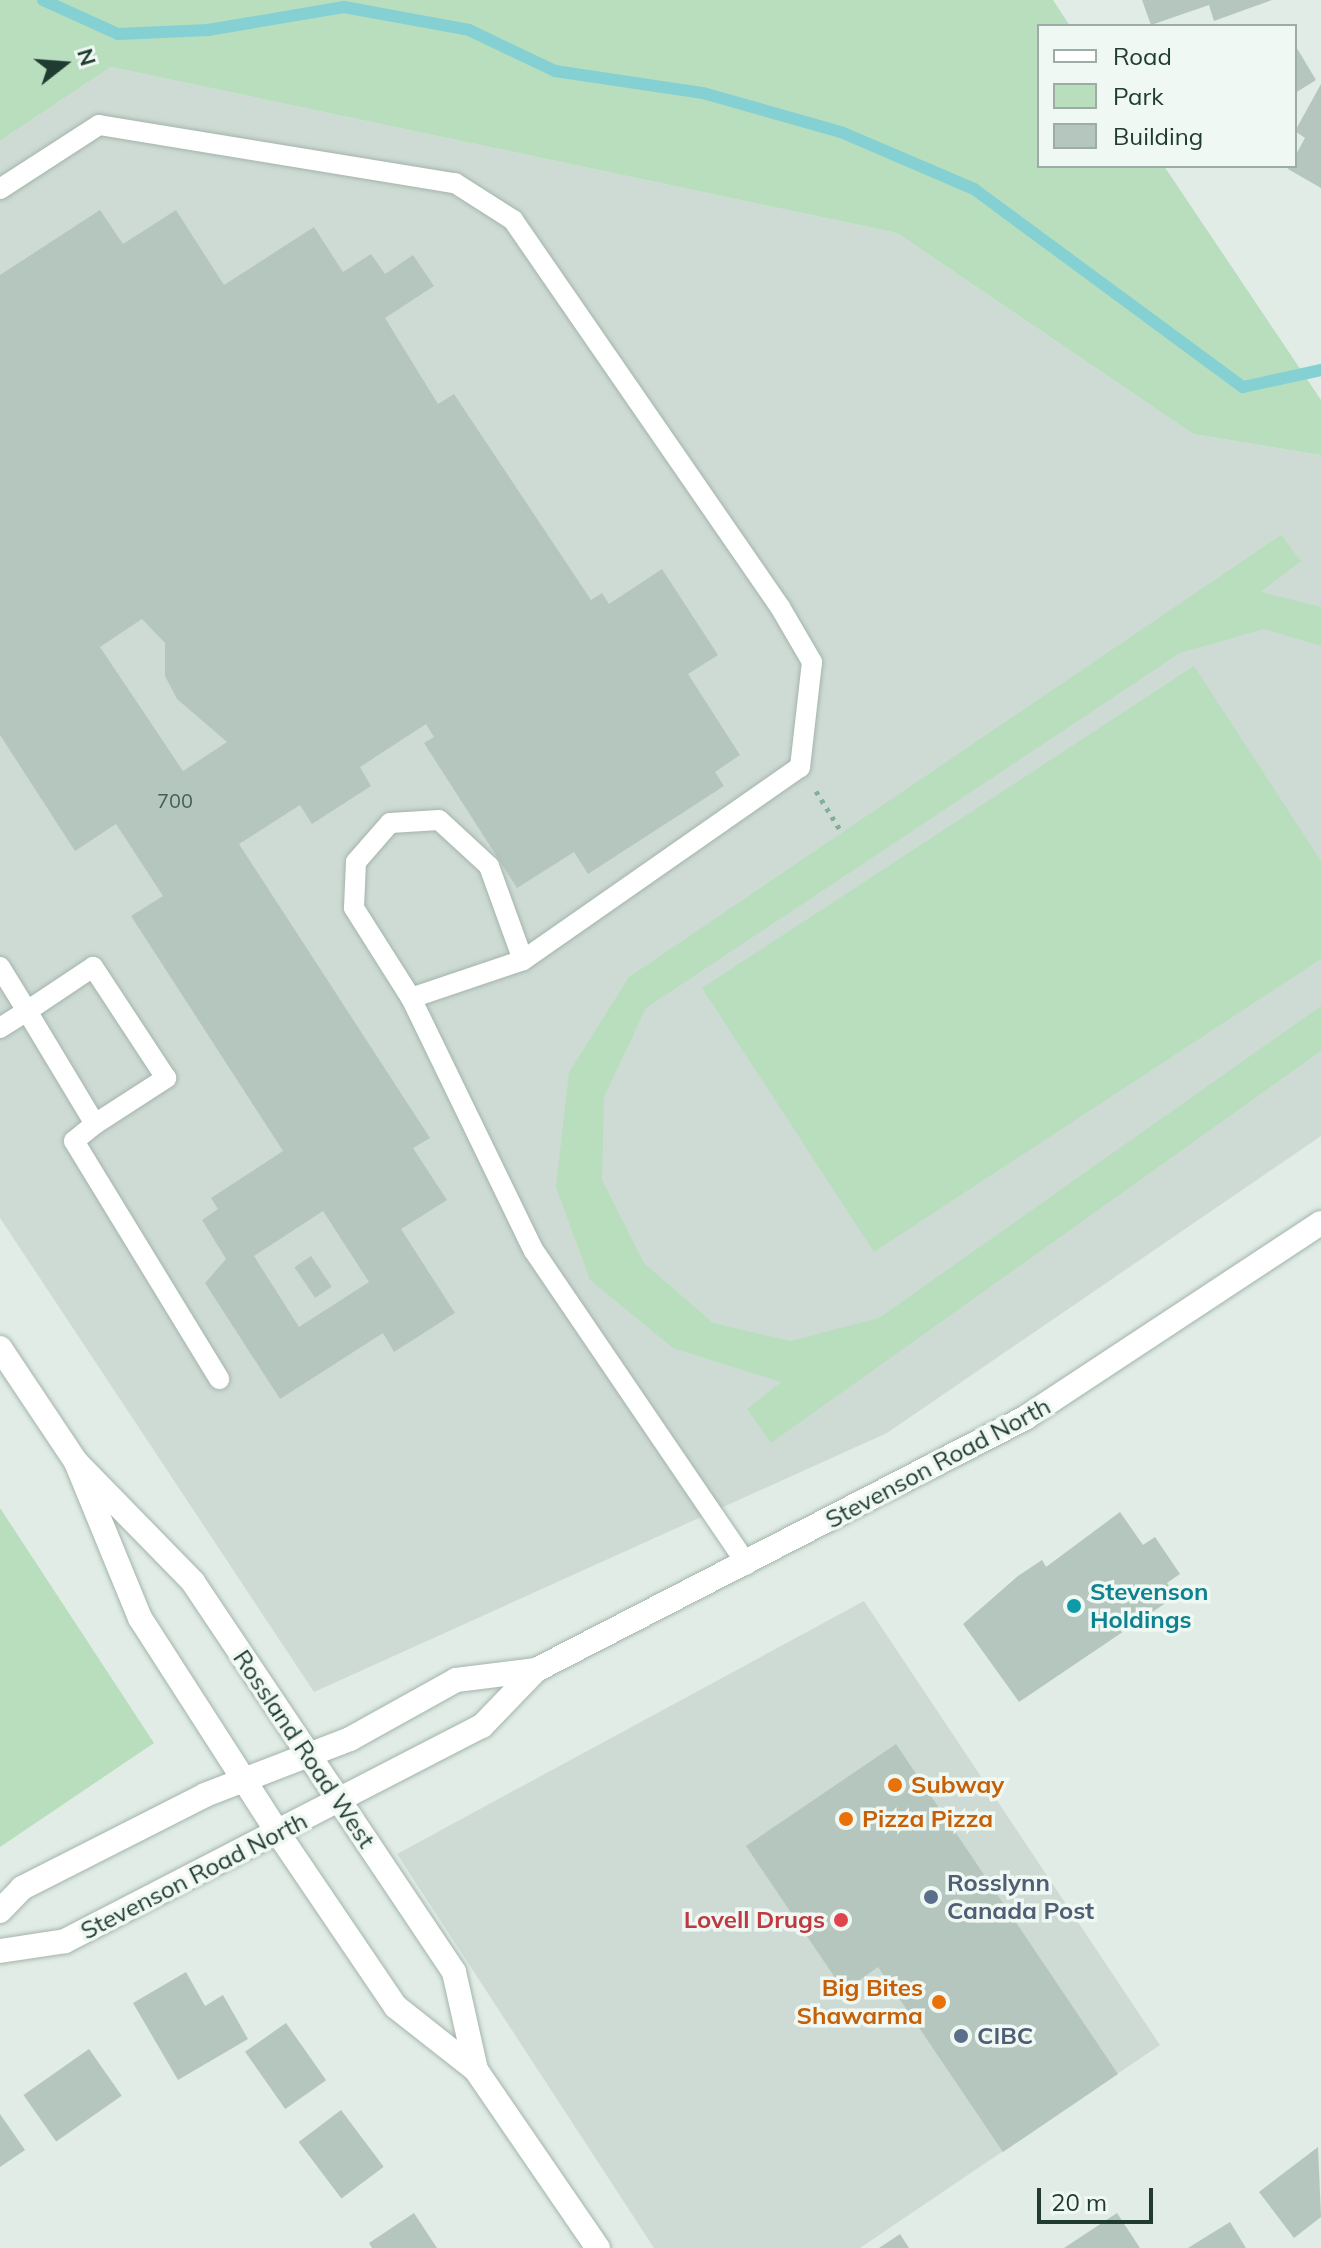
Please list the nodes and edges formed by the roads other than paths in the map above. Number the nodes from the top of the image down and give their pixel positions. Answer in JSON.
{"nodes":[{"id":1,"x":0,"y":189,"type":"edge"},
{"id":2,"x":523,"y":960,"type":"junction"},
{"id":3,"x":0,"y":967,"type":"edge"},
{"id":4,"x":411,"y":998,"type":"junction"},
{"id":5,"x":27,"y":1011,"type":"junction"},
{"id":6,"x":0,"y":1028,"type":"edge"},
{"id":7,"x":95,"y":1124,"type":"junction"},
{"id":8,"x":1321,"y":1223,"type":"edge"},
{"id":9,"x":0,"y":1348,"type":"edge"},
{"id":10,"x":219,"y":1379,"type":"dead end"},
{"id":11,"x":76,"y":1462,"type":"junction"},
{"id":12,"x":747,"y":1565,"type":"junction"},
{"id":13,"x":536,"y":1670,"type":"junction"},
{"id":14,"x":310,"y":1756,"type":"junction"},
{"id":15,"x":245,"y":1781,"type":"junction"},
{"id":16,"x":340,"y":1803,"type":"junction"},
{"id":17,"x":278,"y":1833,"type":"junction"},
{"id":18,"x":0,"y":1911,"type":"edge"},
{"id":19,"x":0,"y":1951,"type":"edge"},
{"id":20,"x":476,"y":2070,"type":"junction"},
{"id":21,"x":598,"y":2248,"type":"edge"}],
"edges":[{"from":1,"to":2,"type":"lane"},
{"from":2,"to":4,"type":"lane"},
{"from":2,"to":4,"type":"lane"},
{"from":3,"to":5,"type":"lane"},
{"from":4,"to":12,"type":"lane"},
{"from":5,"to":6,"type":"lane"},
{"from":5,"to":7,"type":"lane"},
{"from":5,"to":7,"type":"lane"},
{"from":7,"to":10,"type":"lane"},
{"from":8,"to":12,"type":"main road","name":"Stevenson Road North"},
{"from":9,"to":11,"type":"main road","name":"Rossland Road West"},
{"from":11,"to":14,"type":"main road","name":"Rossland Road West"},
{"from":11,"to":15,"type":"main road","name":"Rossland Road West"},
{"from":12,"to":13,"type":"main road","name":"Stevenson Road North"},
{"from":13,"to":14,"type":"main road","name":"Stevenson Road North"},
{"from":13,"to":16,"type":"main road","name":"Stevenson Road North"},
{"from":14,"to":15,"type":"main road","name":"Stevenson Road North"},
{"from":14,"to":16,"type":"main road","name":"Rossland Road West"},
{"from":15,"to":17,"type":"main road","name":"Rossland Road West"},
{"from":15,"to":18,"type":"main road","name":"Stevenson Road North"},
{"from":16,"to":17,"type":"main road","name":"Stevenson Road North"},
{"from":16,"to":20,"type":"main road","name":"Rossland Road West"},
{"from":17,"to":19,"type":"main road","name":"Stevenson Road North"},
{"from":17,"to":20,"type":"main road","name":"Rossland Road West"},
{"from":20,"to":21,"type":"main road","name":"Rossland Road West"}]}
